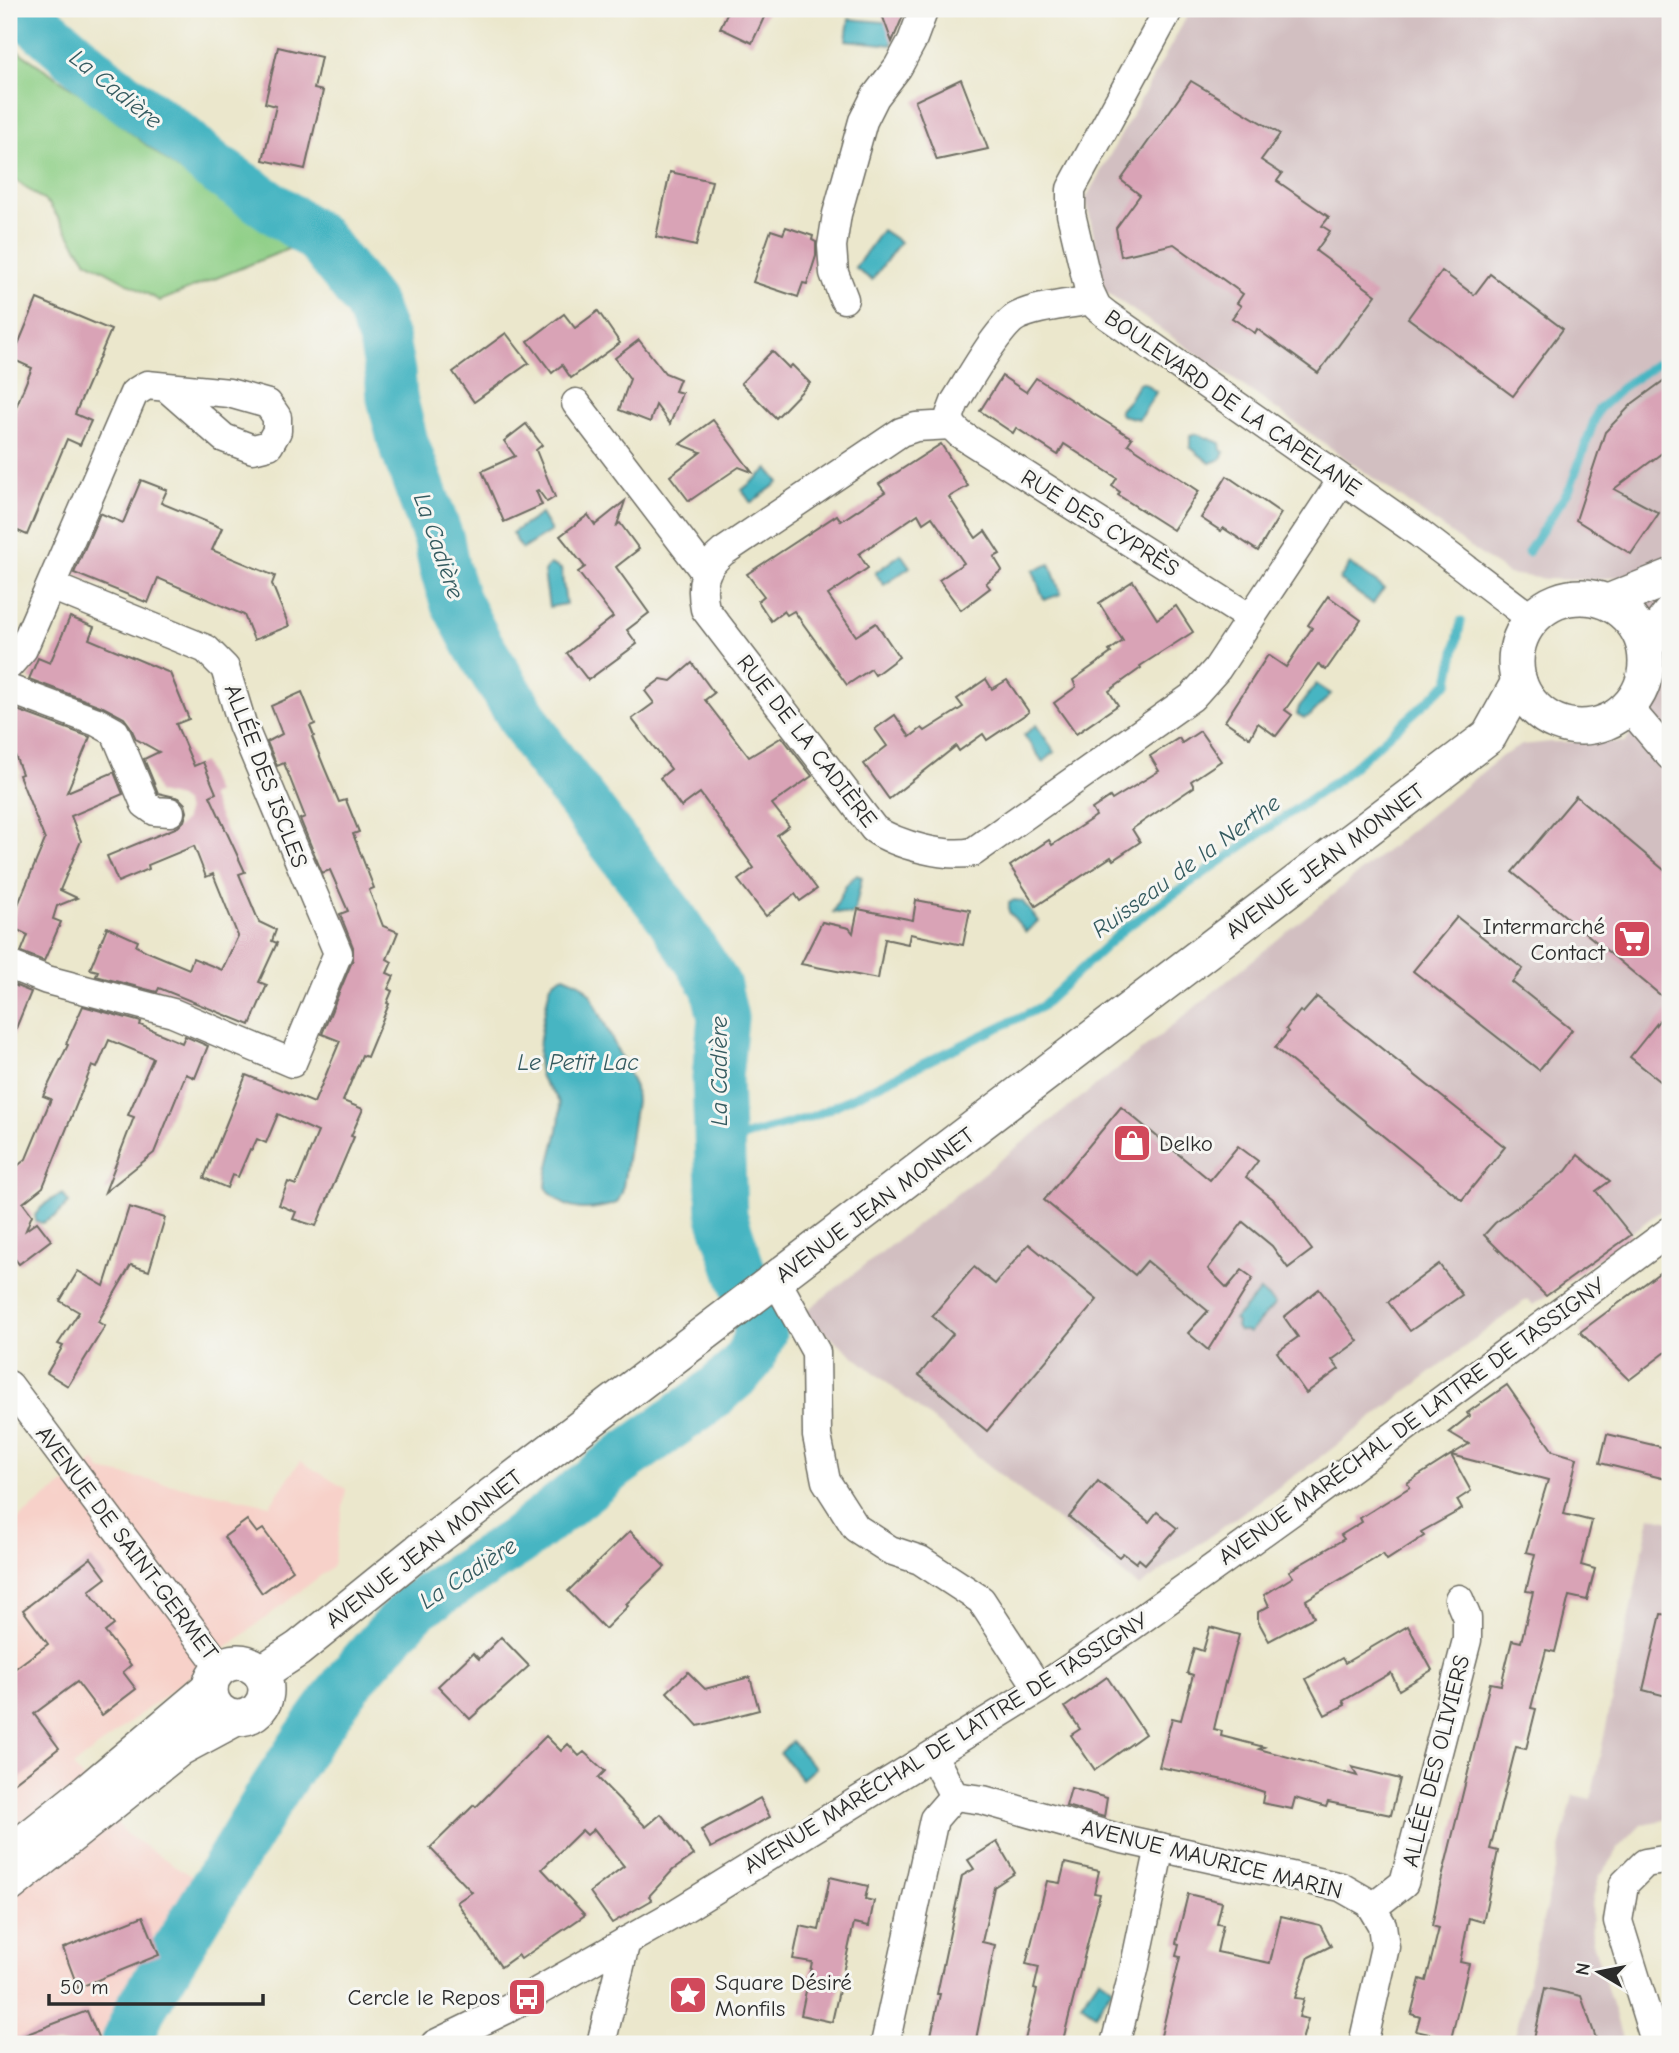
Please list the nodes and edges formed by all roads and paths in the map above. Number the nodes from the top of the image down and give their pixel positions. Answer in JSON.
{"nodes":[{"id":1,"x":924,"y":9,"type":"edge"},
{"id":2,"x":1168,"y":9,"type":"edge"},
{"id":3,"x":844,"y":299,"type":"dead end"},
{"id":4,"x":1093,"y":300,"type":"junction"},
{"id":5,"x":167,"y":388,"type":"dead end"},
{"id":6,"x":576,"y":403,"type":"dead end"},
{"id":7,"x":951,"y":425,"type":"junction"},
{"id":8,"x":1342,"y":480,"type":"junction"},
{"id":9,"x":705,"y":572,"type":"junction"},
{"id":10,"x":1670,"y":578,"type":"edge"},
{"id":11,"x":51,"y":586,"type":"junction"},
{"id":12,"x":1608,"y":603,"type":"junction"},
{"id":13,"x":1670,"y":614,"type":"edge"},
{"id":14,"x":1250,"y":618,"type":"junction"},
{"id":15,"x":1532,"y":619,"type":"junction"},
{"id":16,"x":1645,"y":647,"type":"junction"},
{"id":17,"x":9,"y":665,"type":"edge"},
{"id":18,"x":1519,"y":682,"type":"junction"},
{"id":19,"x":9,"y":689,"type":"edge"},
{"id":20,"x":1629,"y":708,"type":"junction"},
{"id":21,"x":1563,"y":725,"type":"junction"},
{"id":22,"x":1489,"y":736,"type":"junction"},
{"id":23,"x":1670,"y":756,"type":"edge"},
{"id":24,"x":170,"y":812,"type":"dead end"},
{"id":25,"x":9,"y":965,"type":"edge"},
{"id":26,"x":1670,"y":1231,"type":"edge"},
{"id":27,"x":757,"y":1294,"type":"junction"},
{"id":28,"x":9,"y":1385,"type":"edge"},
{"id":29,"x":1459,"y":1599,"type":"dead end"},
{"id":30,"x":261,"y":1673,"type":"junction"},
{"id":31,"x":215,"y":1678,"type":"junction"},
{"id":32,"x":1039,"y":1689,"type":"junction"},
{"id":33,"x":234,"y":1719,"type":"junction"},
{"id":34,"x":933,"y":1756,"type":"junction"},
{"id":35,"x":954,"y":1796,"type":"junction"},
{"id":36,"x":1160,"y":1847,"type":"junction"},
{"id":37,"x":9,"y":1854,"type":"edge"},
{"id":38,"x":1670,"y":1859,"type":"edge"},
{"id":39,"x":9,"y":1885,"type":"edge"},
{"id":40,"x":1372,"y":1908,"type":"junction"},
{"id":41,"x":626,"y":1941,"type":"junction"},
{"id":42,"x":440,"y":2043,"type":"edge"},
{"id":43,"x":601,"y":2044,"type":"edge"},
{"id":44,"x":885,"y":2044,"type":"edge"},
{"id":45,"x":1115,"y":2044,"type":"edge"},
{"id":46,"x":1363,"y":2044,"type":"edge"},
{"id":47,"x":1656,"y":2044,"type":"edge"}],
"edges":[{"from":1,"to":3,"type":"street"},
{"from":2,"to":4,"type":"street","name":"BOULEVARD DE LA CAPELANE"},
{"from":4,"to":7,"type":"street"},
{"from":4,"to":8,"type":"street","name":"BOULEVARD DE LA CAPELANE"},
{"from":5,"to":11,"type":"street"},
{"from":6,"to":9,"type":"street"},
{"from":7,"to":9,"type":"street"},
{"from":7,"to":14,"type":"street","name":"RUE DES CYPRÈS"},
{"from":8,"to":14,"type":"street","name":"RUE DE LA CADIÈRE"},
{"from":8,"to":15,"type":"street","name":"BOULEVARD DE LA CAPELANE"},
{"from":9,"to":14,"type":"street","name":"RUE DE LA CADIÈRE"},
{"from":10,"to":12,"type":"street"},
{"from":11,"to":17,"type":"street"},
{"from":11,"to":25,"type":"street","name":"ALLÉE DES ISCLES"},
{"from":12,"to":15,"type":"street"},
{"from":12,"to":16,"type":"street"},
{"from":13,"to":16,"type":"street"},
{"from":15,"to":18,"type":"street"},
{"from":16,"to":20,"type":"street"},
{"from":18,"to":21,"type":"street"},
{"from":18,"to":22,"type":"street","name":"AVENUE JEAN MONNET"},
{"from":19,"to":24,"type":"street"},
{"from":20,"to":21,"type":"street"},
{"from":20,"to":23,"type":"street"},
{"from":21,"to":22,"type":"street","name":"AVENUE JEAN MONNET"},
{"from":22,"to":27,"type":"street","name":"AVENUE JEAN MONNET"},
{"from":26,"to":32,"type":"street","name":"AVENUE MARÉCHAL DE LATTRE DE TASSIGNY"},
{"from":27,"to":30,"type":"street","name":"AVENUE JEAN MONNET"},
{"from":27,"to":32,"type":"street"},
{"from":28,"to":31,"type":"street","name":"AVENUE DE SAINT-GERMET"},
{"from":29,"to":40,"type":"street","name":"ALLÉE DES OLIVIERS"},
{"from":30,"to":31,"type":"street"},
{"from":30,"to":33,"type":"street"},
{"from":31,"to":33,"type":"street"},
{"from":31,"to":37,"type":"street"},
{"from":32,"to":34,"type":"street","name":"AVENUE MARÉCHAL DE LATTRE DE TASSIGNY"},
{"from":33,"to":39,"type":"street"},
{"from":34,"to":35,"type":"street"},
{"from":34,"to":41,"type":"street","name":"AVENUE MARÉCHAL DE LATTRE DE TASSIGNY"},
{"from":35,"to":36,"type":"street","name":"AVENUE MAURICE MARIN"},
{"from":35,"to":44,"type":"street"},
{"from":36,"to":40,"type":"street","name":"AVENUE MAURICE MARIN"},
{"from":36,"to":45,"type":"street"},
{"from":38,"to":47,"type":"street"},
{"from":40,"to":46,"type":"street","name":"AVENUE MAURICE MARIN"},
{"from":41,"to":42,"type":"street","name":"AVENUE MARÉCHAL DE LATTRE DE TASSIGNY"},
{"from":41,"to":43,"type":"street"}]}
